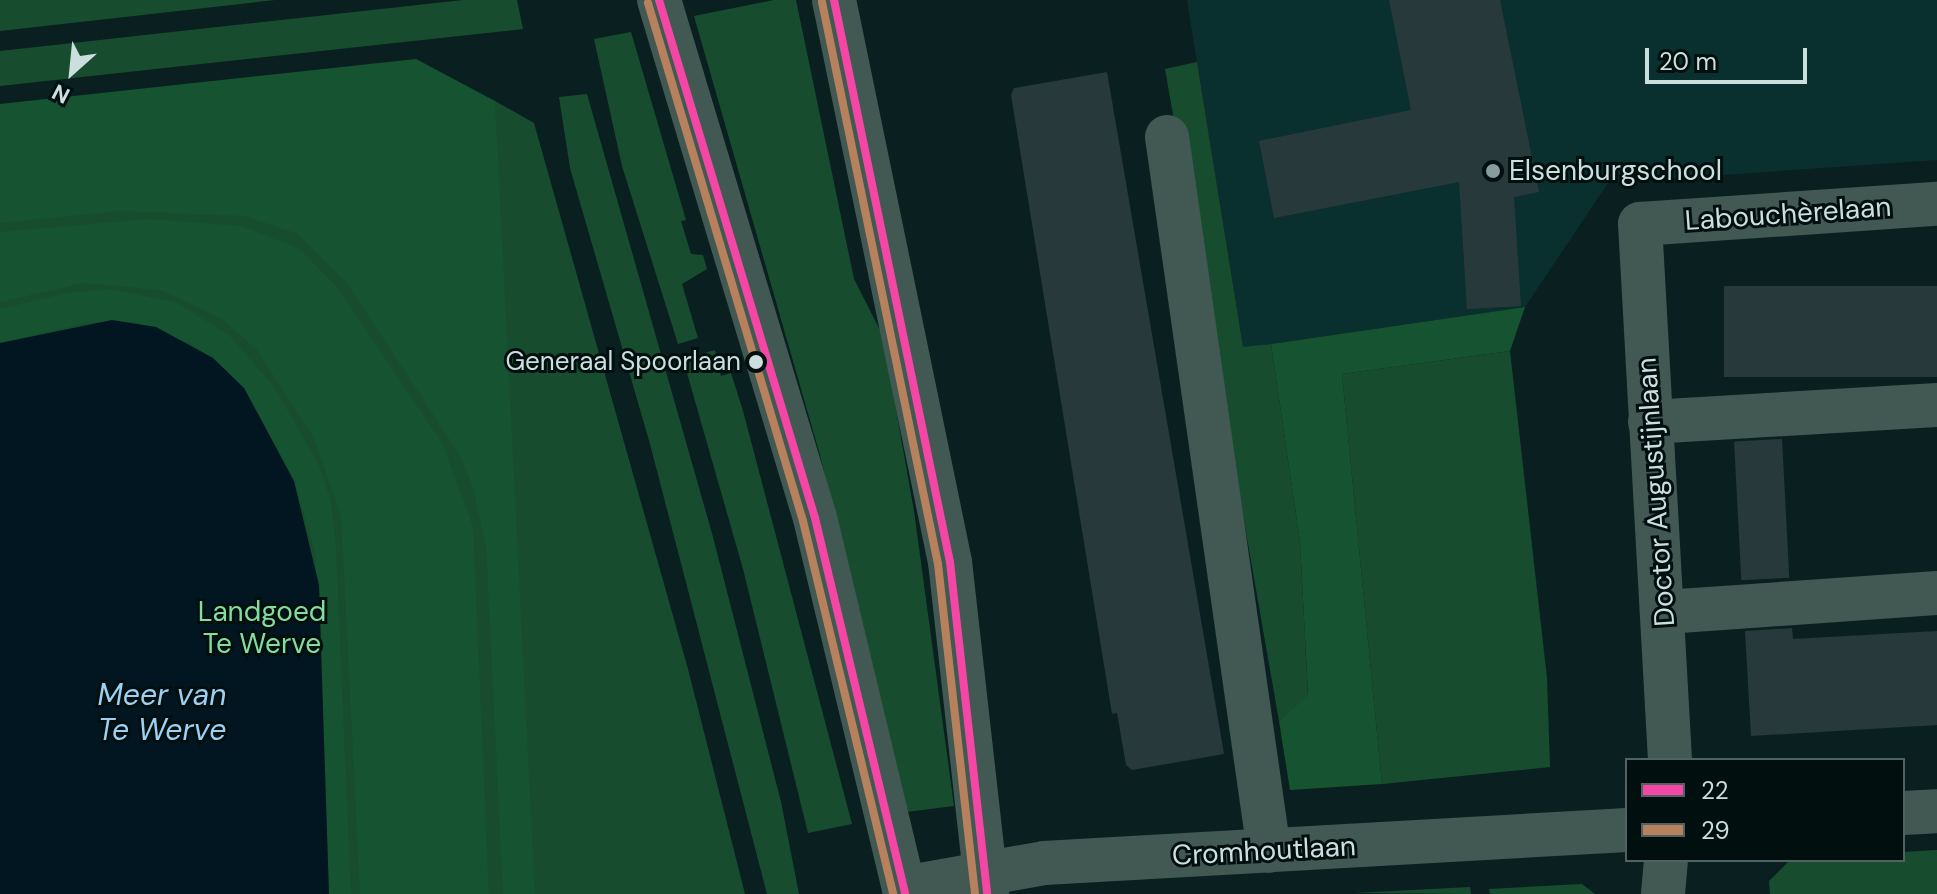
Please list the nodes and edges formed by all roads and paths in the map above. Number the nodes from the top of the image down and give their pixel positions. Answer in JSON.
{"nodes":[{"id":1,"x":659,"y":0,"type":"edge"},
{"id":2,"x":834,"y":0,"type":"edge"},
{"id":3,"x":1167,"y":137,"type":"dead end"},
{"id":4,"x":1937,"y":204,"type":"edge"},
{"id":5,"x":1640,"y":224,"type":"joint"},
{"id":6,"x":1937,"y":405,"type":"edge"},
{"id":7,"x":1650,"y":422,"type":"junction"},
{"id":8,"x":1937,"y":593,"type":"edge"},
{"id":9,"x":1665,"y":612,"type":"junction"},
{"id":10,"x":1670,"y":758,"type":"edge"},
{"id":11,"x":1937,"y":811,"type":"edge"},
{"id":12,"x":1905,"y":813,"type":"edge"},
{"id":13,"x":1625,"y":830,"type":"edge"},
{"id":14,"x":1269,"y":851,"type":"junction"},
{"id":15,"x":1666,"y":862,"type":"edge"},
{"id":16,"x":986,"y":882,"type":"edge"},
{"id":17,"x":904,"y":891,"type":"edge"},
{"id":18,"x":1663,"y":894,"type":"edge"}],
"edges":[{"from":1,"to":17,"type":"street"},
{"from":2,"to":16,"type":"street"},
{"from":3,"to":14,"type":"street"},
{"from":4,"to":5,"type":"street","name":"Labouchèrelaan"},
{"from":5,"to":7,"type":"street","name":"Doctor Augustijnlaan"},
{"from":6,"to":7,"type":"street"},
{"from":7,"to":9,"type":"street","name":"Doctor Augustijnlaan"},
{"from":8,"to":9,"type":"street"},
{"from":9,"to":10,"type":"street","name":"Doctor Augustijnlaan"},
{"from":11,"to":12,"type":"street"},
{"from":13,"to":14,"type":"street","name":"Cromhoutlaan"},
{"from":14,"to":16,"type":"street","name":"Cromhoutlaan"},
{"from":15,"to":18,"type":"street"},
{"from":16,"to":17,"type":"street","name":"Cromhoutlaan"}]}
